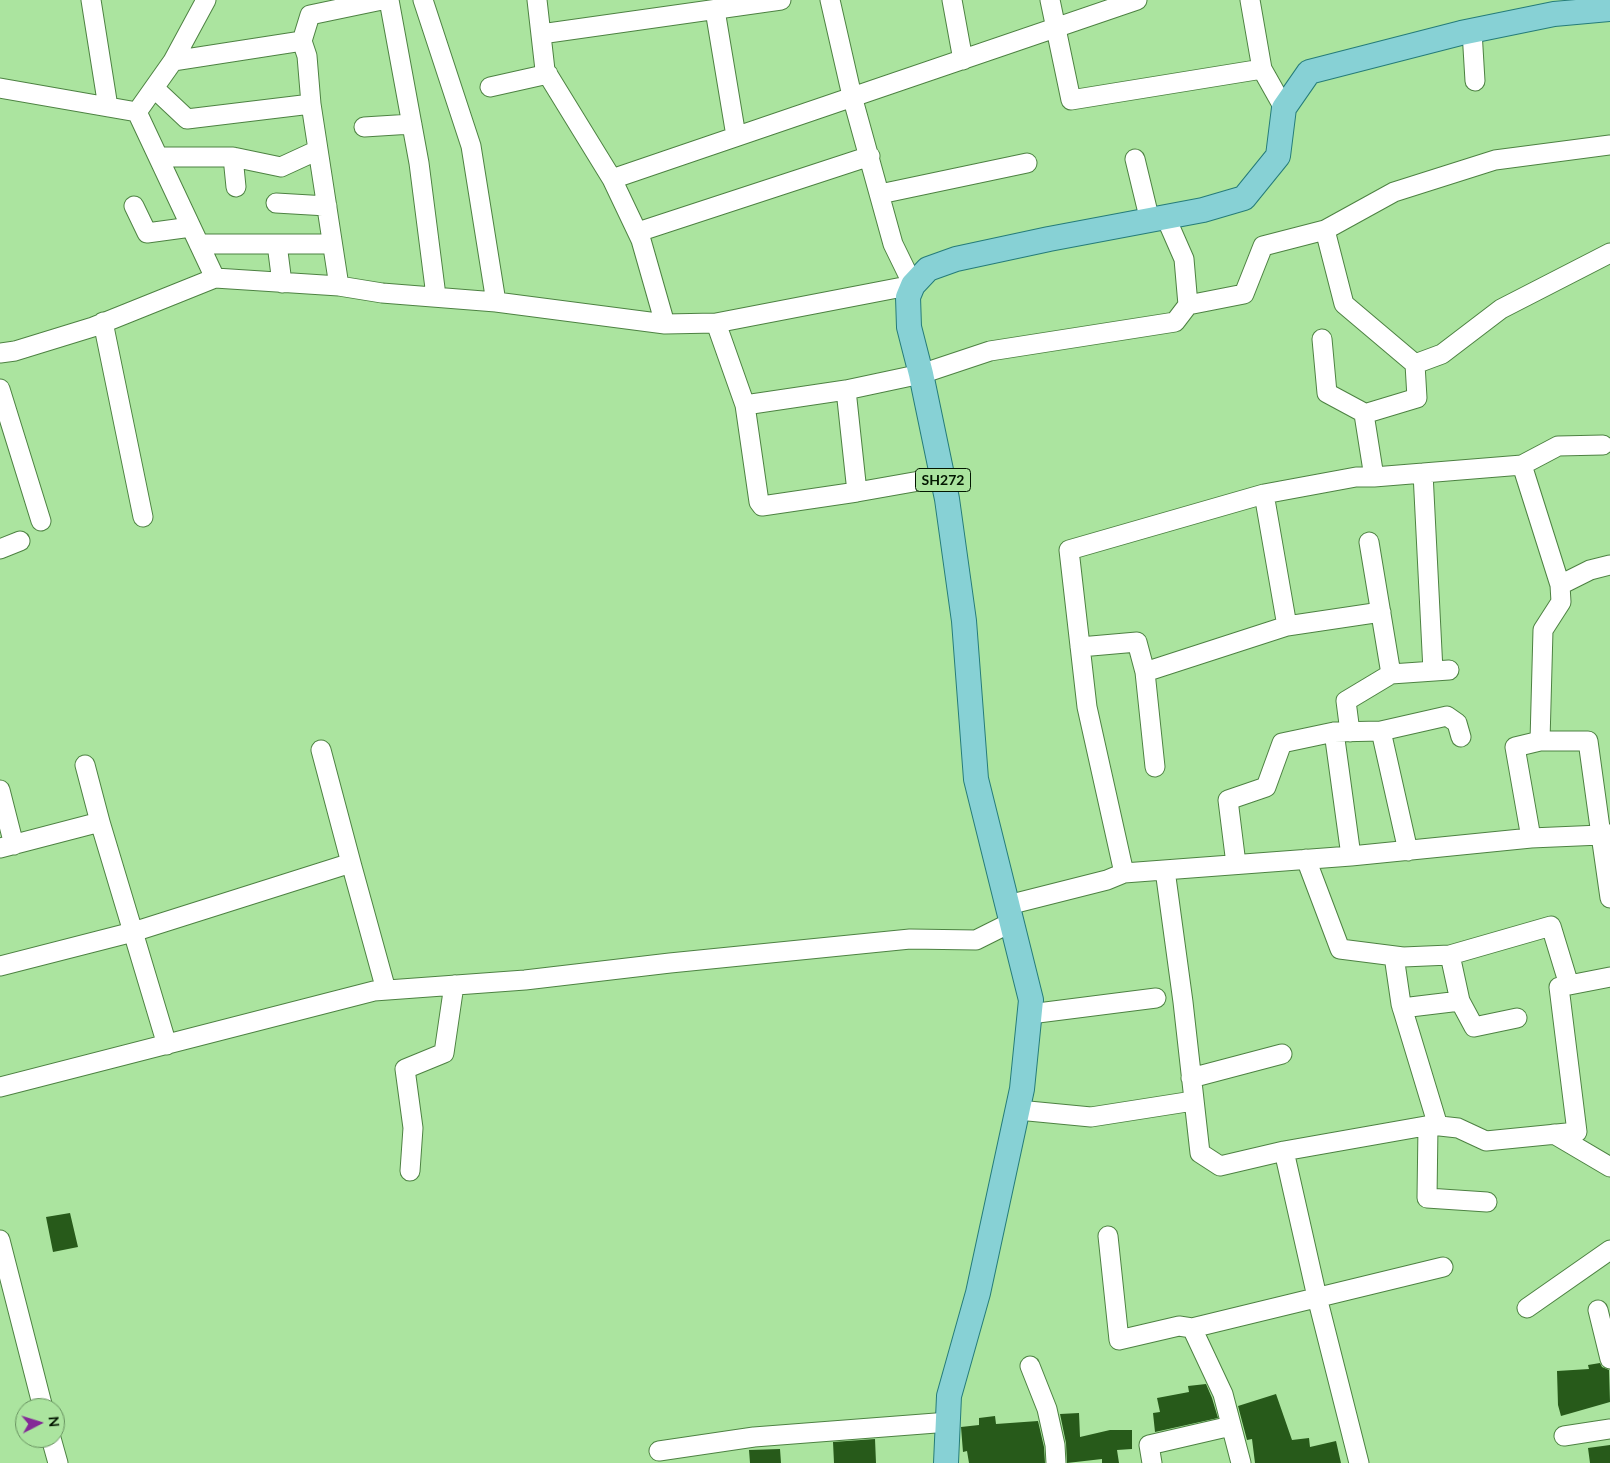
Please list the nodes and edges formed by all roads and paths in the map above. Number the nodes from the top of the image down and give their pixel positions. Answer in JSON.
{"nodes":[{"id":1,"x":91,"y":0,"type":"edge"},
{"id":2,"x":206,"y":0,"type":"edge"},
{"id":3,"x":382,"y":0,"type":"edge"},
{"id":4,"x":389,"y":0,"type":"edge"},
{"id":5,"x":423,"y":0,"type":"edge"},
{"id":6,"x":537,"y":0,"type":"edge"},
{"id":7,"x":782,"y":0,"type":"edge"},
{"id":8,"x":830,"y":0,"type":"edge"},
{"id":9,"x":952,"y":0,"type":"edge"},
{"id":10,"x":1050,"y":0,"type":"edge"},
{"id":11,"x":1137,"y":0,"type":"edge"},
{"id":12,"x":1250,"y":0,"type":"edge"},
{"id":13,"x":1605,"y":6,"type":"edge"},
{"id":14,"x":715,"y":10,"type":"junction"},
{"id":15,"x":1055,"y":28,"type":"junction"},
{"id":16,"x":1472,"y":31,"type":"junction"},
{"id":17,"x":541,"y":34,"type":"junction"},
{"id":18,"x":302,"y":41,"type":"junction"},
{"id":19,"x":963,"y":60,"type":"junction"},
{"id":20,"x":173,"y":61,"type":"junction"},
{"id":21,"x":1262,"y":69,"type":"junction"},
{"id":22,"x":548,"y":74,"type":"junction"},
{"id":23,"x":1475,"y":81,"type":"dead end"},
{"id":24,"x":490,"y":87,"type":"dead end"},
{"id":25,"x":0,"y":88,"type":"edge"},
{"id":26,"x":154,"y":88,"type":"junction"},
{"id":27,"x":852,"y":96,"type":"junction"},
{"id":28,"x":311,"y":104,"type":"junction"},
{"id":29,"x":108,"y":107,"type":"junction"},
{"id":30,"x":1284,"y":108,"type":"junction"},
{"id":31,"x":137,"y":112,"type":"junction"},
{"id":32,"x":412,"y":124,"type":"junction"},
{"id":33,"x":364,"y":127,"type":"dead end"},
{"id":34,"x":736,"y":136,"type":"junction"},
{"id":35,"x":1610,"y":145,"type":"edge"},
{"id":36,"x":318,"y":150,"type":"junction"},
{"id":37,"x":870,"y":156,"type":"junction"},
{"id":38,"x":159,"y":157,"type":"junction"},
{"id":39,"x":233,"y":157,"type":"junction"},
{"id":40,"x":1135,"y":158,"type":"dead end"},
{"id":41,"x":1027,"y":162,"type":"dead end"},
{"id":42,"x":612,"y":179,"type":"junction"},
{"id":43,"x":236,"y":187,"type":"dead end"},
{"id":44,"x":880,"y":194,"type":"junction"},
{"id":45,"x":276,"y":203,"type":"dead end"},
{"id":46,"x":134,"y":206,"type":"dead end"},
{"id":47,"x":327,"y":206,"type":"junction"},
{"id":48,"x":1158,"y":220,"type":"junction"},
{"id":49,"x":1325,"y":230,"type":"junction"},
{"id":50,"x":638,"y":232,"type":"junction"},
{"id":51,"x":195,"y":235,"type":"junction"},
{"id":52,"x":277,"y":244,"type":"junction"},
{"id":53,"x":332,"y":244,"type":"junction"},
{"id":54,"x":1610,"y":253,"type":"edge"},
{"id":55,"x":215,"y":278,"type":"junction"},
{"id":56,"x":282,"y":282,"type":"junction"},
{"id":57,"x":913,"y":285,"type":"junction"},
{"id":58,"x":339,"y":286,"type":"junction"},
{"id":59,"x":436,"y":296,"type":"junction"},
{"id":60,"x":496,"y":302,"type":"junction"},
{"id":61,"x":1188,"y":304,"type":"junction"},
{"id":62,"x":103,"y":322,"type":"junction"},
{"id":63,"x":716,"y":323,"type":"junction"},
{"id":64,"x":665,"y":324,"type":"junction"},
{"id":65,"x":1322,"y":339,"type":"dead end"},
{"id":66,"x":0,"y":353,"type":"edge"},
{"id":67,"x":1415,"y":364,"type":"junction"},
{"id":68,"x":921,"y":374,"type":"junction"},
{"id":69,"x":0,"y":389,"type":"edge"},
{"id":70,"x":846,"y":390,"type":"junction"},
{"id":71,"x":745,"y":405,"type":"junction"},
{"id":72,"x":1366,"y":414,"type":"junction"},
{"id":73,"x":1603,"y":445,"type":"dead end"},
{"id":74,"x":1522,"y":465,"type":"junction"},
{"id":75,"x":1423,"y":473,"type":"junction"},
{"id":76,"x":942,"y":477,"type":"junction"},
{"id":77,"x":1374,"y":477,"type":"junction"},
{"id":78,"x":857,"y":492,"type":"junction"},
{"id":79,"x":1264,"y":494,"type":"junction"},
{"id":80,"x":143,"y":516,"type":"dead end"},
{"id":81,"x":41,"y":521,"type":"dead end"},
{"id":82,"x":20,"y":541,"type":"dead end"},
{"id":83,"x":1369,"y":542,"type":"dead end"},
{"id":84,"x":0,"y":549,"type":"edge"},
{"id":85,"x":1610,"y":565,"type":"edge"},
{"id":86,"x":1560,"y":585,"type":"junction"},
{"id":87,"x":1381,"y":612,"type":"junction"},
{"id":88,"x":1287,"y":626,"type":"junction"},
{"id":89,"x":1080,"y":647,"type":"junction"},
{"id":90,"x":1145,"y":672,"type":"junction"},
{"id":91,"x":1391,"y":674,"type":"junction"},
{"id":92,"x":1342,"y":732,"type":"junction"},
{"id":93,"x":1382,"y":732,"type":"junction"},
{"id":94,"x":1461,"y":737,"type":"dead end"},
{"id":95,"x":1540,"y":742,"type":"junction"},
{"id":96,"x":321,"y":750,"type":"dead end"},
{"id":97,"x":85,"y":764,"type":"dead end"},
{"id":98,"x":1155,"y":767,"type":"dead end"},
{"id":99,"x":0,"y":790,"type":"edge"},
{"id":100,"x":100,"y":822,"type":"junction"},
{"id":101,"x":1606,"y":835,"type":"edge"},
{"id":102,"x":1531,"y":838,"type":"junction"},
{"id":103,"x":7,"y":846,"type":"edge"},
{"id":104,"x":1408,"y":851,"type":"junction"},
{"id":105,"x":1351,"y":856,"type":"junction"},
{"id":106,"x":1306,"y":859,"type":"junction"},
{"id":107,"x":350,"y":863,"type":"junction"},
{"id":108,"x":1236,"y":864,"type":"junction"},
{"id":109,"x":1165,"y":870,"type":"junction"},
{"id":110,"x":1124,"y":873,"type":"junction"},
{"id":111,"x":1610,"y":898,"type":"edge"},
{"id":112,"x":1010,"y":914,"type":"junction"},
{"id":113,"x":134,"y":932,"type":"junction"},
{"id":114,"x":1450,"y":955,"type":"junction"},
{"id":115,"x":1394,"y":956,"type":"junction"},
{"id":116,"x":0,"y":966,"type":"edge"},
{"id":117,"x":1610,"y":977,"type":"edge"},
{"id":118,"x":454,"y":985,"type":"junction"},
{"id":119,"x":1569,"y":985,"type":"junction"},
{"id":120,"x":386,"y":990,"type":"junction"},
{"id":121,"x":1156,"y":998,"type":"dead end"},
{"id":122,"x":1460,"y":1001,"type":"junction"},
{"id":123,"x":1402,"y":1008,"type":"junction"},
{"id":124,"x":1030,"y":1014,"type":"junction"},
{"id":125,"x":1517,"y":1018,"type":"dead end"},
{"id":126,"x":167,"y":1045,"type":"junction"},
{"id":127,"x":1282,"y":1054,"type":"dead end"},
{"id":128,"x":1191,"y":1078,"type":"junction"},
{"id":129,"x":0,"y":1087,"type":"edge"},
{"id":130,"x":1193,"y":1101,"type":"junction"},
{"id":131,"x":1018,"y":1110,"type":"junction"},
{"id":132,"x":1433,"y":1126,"type":"junction"},
{"id":133,"x":1554,"y":1134,"type":"junction"},
{"id":134,"x":1284,"y":1151,"type":"junction"},
{"id":135,"x":1610,"y":1167,"type":"edge"},
{"id":136,"x":410,"y":1171,"type":"dead end"},
{"id":137,"x":1488,"y":1202,"type":"dead end"},
{"id":138,"x":1108,"y":1236,"type":"dead end"},
{"id":139,"x":0,"y":1240,"type":"edge"},
{"id":140,"x":1610,"y":1250,"type":"edge"},
{"id":141,"x":1443,"y":1266,"type":"dead end"},
{"id":142,"x":1318,"y":1297,"type":"junction"},
{"id":143,"x":1527,"y":1308,"type":"dead end"},
{"id":144,"x":1598,"y":1310,"type":"dead end"},
{"id":145,"x":1192,"y":1328,"type":"junction"},
{"id":146,"x":1610,"y":1359,"type":"edge"},
{"id":147,"x":1030,"y":1366,"type":"dead end"},
{"id":148,"x":40,"y":1398,"type":"edge"},
{"id":149,"x":949,"y":1422,"type":"junction"},
{"id":150,"x":1232,"y":1426,"type":"junction"},
{"id":151,"x":1610,"y":1429,"type":"edge"},
{"id":152,"x":1564,"y":1436,"type":"dead end"},
{"id":153,"x":54,"y":1448,"type":"edge"},
{"id":154,"x":659,"y":1451,"type":"dead end"},
{"id":155,"x":58,"y":1463,"type":"edge"},
{"id":156,"x":946,"y":1463,"type":"edge"},
{"id":157,"x":1056,"y":1463,"type":"edge"},
{"id":158,"x":1152,"y":1463,"type":"edge"},
{"id":159,"x":1241,"y":1463,"type":"edge"},
{"id":160,"x":1359,"y":1463,"type":"edge"}],
"edges":[{"from":1,"to":29,"type":"street"},
{"from":2,"to":20,"type":"street"},
{"from":3,"to":18,"type":"street"},
{"from":4,"to":32,"type":"street"},
{"from":5,"to":60,"type":"street"},
{"from":6,"to":17,"type":"street"},
{"from":7,"to":14,"type":"street"},
{"from":8,"to":27,"type":"street"},
{"from":9,"to":19,"type":"street"},
{"from":10,"to":15,"type":"street"},
{"from":11,"to":15,"type":"street"},
{"from":12,"to":21,"type":"street"},
{"from":13,"to":16,"type":"main road"},
{"from":14,"to":17,"type":"street"},
{"from":14,"to":34,"type":"street"},
{"from":15,"to":19,"type":"street"},
{"from":15,"to":21,"type":"street"},
{"from":16,"to":23,"type":"street"},
{"from":16,"to":30,"type":"main road"},
{"from":17,"to":22,"type":"street"},
{"from":18,"to":20,"type":"street"},
{"from":18,"to":28,"type":"street"},
{"from":19,"to":27,"type":"street"},
{"from":20,"to":26,"type":"street"},
{"from":21,"to":30,"type":"street"},
{"from":22,"to":24,"type":"street"},
{"from":22,"to":42,"type":"street"},
{"from":25,"to":29,"type":"street"},
{"from":26,"to":28,"type":"street"},
{"from":26,"to":31,"type":"street"},
{"from":27,"to":34,"type":"street"},
{"from":27,"to":37,"type":"street"},
{"from":28,"to":36,"type":"street"},
{"from":29,"to":31,"type":"street"},
{"from":30,"to":48,"type":"main road"},
{"from":31,"to":38,"type":"street"},
{"from":32,"to":33,"type":"street"},
{"from":32,"to":59,"type":"street"},
{"from":34,"to":42,"type":"street"},
{"from":35,"to":49,"type":"street"},
{"from":36,"to":39,"type":"street"},
{"from":36,"to":47,"type":"street"},
{"from":37,"to":44,"type":"street"},
{"from":37,"to":50,"type":"street"},
{"from":38,"to":39,"type":"street"},
{"from":38,"to":51,"type":"street"},
{"from":39,"to":43,"type":"street"},
{"from":40,"to":48,"type":"street"},
{"from":41,"to":44,"type":"street"},
{"from":42,"to":50,"type":"street"},
{"from":44,"to":57,"type":"street"},
{"from":45,"to":47,"type":"street"},
{"from":46,"to":51,"type":"street"},
{"from":47,"to":53,"type":"street"},
{"from":48,"to":57,"type":"main road"},
{"from":48,"to":61,"type":"street"},
{"from":49,"to":61,"type":"street"},
{"from":49,"to":67,"type":"street"},
{"from":50,"to":64,"type":"street"},
{"from":51,"to":52,"type":"street"},
{"from":51,"to":55,"type":"street"},
{"from":52,"to":53,"type":"street"},
{"from":52,"to":56,"type":"street"},
{"from":53,"to":58,"type":"street"},
{"from":54,"to":67,"type":"street"},
{"from":55,"to":56,"type":"street"},
{"from":55,"to":62,"type":"street"},
{"from":56,"to":58,"type":"street"},
{"from":57,"to":63,"type":"street"},
{"from":57,"to":68,"type":"main road","number":"SH272"},
{"from":58,"to":59,"type":"street"},
{"from":59,"to":60,"type":"street"},
{"from":60,"to":64,"type":"street"},
{"from":61,"to":68,"type":"street"},
{"from":62,"to":66,"type":"street"},
{"from":62,"to":80,"type":"street"},
{"from":63,"to":64,"type":"street"},
{"from":63,"to":71,"type":"street"},
{"from":65,"to":72,"type":"street"},
{"from":67,"to":72,"type":"street"},
{"from":68,"to":70,"type":"street"},
{"from":68,"to":76,"type":"main road","number":"SH272"},
{"from":69,"to":81,"type":"street"},
{"from":70,"to":71,"type":"street"},
{"from":70,"to":78,"type":"street"},
{"from":71,"to":78,"type":"street"},
{"from":72,"to":77,"type":"street"},
{"from":73,"to":74,"type":"street"},
{"from":74,"to":75,"type":"street"},
{"from":74,"to":86,"type":"street"},
{"from":75,"to":77,"type":"street"},
{"from":75,"to":91,"type":"street"},
{"from":76,"to":78,"type":"street"},
{"from":76,"to":112,"type":"main road","number":"SH272"},
{"from":77,"to":79,"type":"street"},
{"from":79,"to":88,"type":"street"},
{"from":79,"to":89,"type":"street"},
{"from":82,"to":84,"type":"street"},
{"from":83,"to":87,"type":"street"},
{"from":85,"to":86,"type":"street"},
{"from":86,"to":95,"type":"street"},
{"from":87,"to":88,"type":"street"},
{"from":87,"to":91,"type":"street"},
{"from":88,"to":90,"type":"street"},
{"from":89,"to":90,"type":"street"},
{"from":89,"to":110,"type":"street"},
{"from":90,"to":98,"type":"street"},
{"from":91,"to":92,"type":"street"},
{"from":92,"to":93,"type":"street"},
{"from":92,"to":105,"type":"street"},
{"from":92,"to":108,"type":"street"},
{"from":93,"to":94,"type":"street"},
{"from":93,"to":104,"type":"street"},
{"from":95,"to":101,"type":"street"},
{"from":95,"to":102,"type":"street"},
{"from":96,"to":107,"type":"street"},
{"from":97,"to":100,"type":"street"},
{"from":99,"to":103,"type":"street"},
{"from":100,"to":103,"type":"street"},
{"from":100,"to":113,"type":"street"},
{"from":101,"to":102,"type":"street"},
{"from":101,"to":111,"type":"street"},
{"from":102,"to":104,"type":"street"},
{"from":104,"to":105,"type":"street"},
{"from":105,"to":106,"type":"street"},
{"from":106,"to":108,"type":"street"},
{"from":106,"to":115,"type":"street"},
{"from":107,"to":113,"type":"street"},
{"from":107,"to":120,"type":"street"},
{"from":108,"to":109,"type":"street"},
{"from":109,"to":110,"type":"street"},
{"from":109,"to":128,"type":"street"},
{"from":110,"to":112,"type":"street"},
{"from":112,"to":118,"type":"street"},
{"from":112,"to":124,"type":"main road","number":"SH272"},
{"from":113,"to":116,"type":"street"},
{"from":113,"to":126,"type":"street"},
{"from":114,"to":115,"type":"street"},
{"from":114,"to":119,"type":"street"},
{"from":114,"to":122,"type":"street"},
{"from":115,"to":123,"type":"street"},
{"from":117,"to":119,"type":"street"},
{"from":118,"to":120,"type":"street"},
{"from":118,"to":136,"type":"street"},
{"from":119,"to":133,"type":"street"},
{"from":120,"to":126,"type":"street"},
{"from":121,"to":124,"type":"street"},
{"from":122,"to":123,"type":"street"},
{"from":122,"to":125,"type":"street"},
{"from":123,"to":132,"type":"street"},
{"from":124,"to":131,"type":"main road","number":"SH272"},
{"from":126,"to":129,"type":"street"},
{"from":127,"to":128,"type":"street"},
{"from":128,"to":130,"type":"street"},
{"from":130,"to":131,"type":"street"},
{"from":130,"to":134,"type":"street"},
{"from":131,"to":149,"type":"main road","number":"SH272"},
{"from":132,"to":133,"type":"street"},
{"from":132,"to":134,"type":"street"},
{"from":132,"to":137,"type":"street"},
{"from":133,"to":135,"type":"street"},
{"from":134,"to":142,"type":"street"},
{"from":138,"to":145,"type":"street"},
{"from":139,"to":148,"type":"street"},
{"from":140,"to":143,"type":"street"},
{"from":141,"to":142,"type":"street"},
{"from":142,"to":145,"type":"street"},
{"from":142,"to":160,"type":"street"},
{"from":144,"to":146,"type":"street"},
{"from":145,"to":150,"type":"street"},
{"from":147,"to":157,"type":"street"},
{"from":149,"to":154,"type":"street"},
{"from":149,"to":156,"type":"main road","number":"SH272"},
{"from":150,"to":158,"type":"street"},
{"from":150,"to":159,"type":"street"},
{"from":151,"to":152,"type":"street"},
{"from":153,"to":155,"type":"street"}]}
